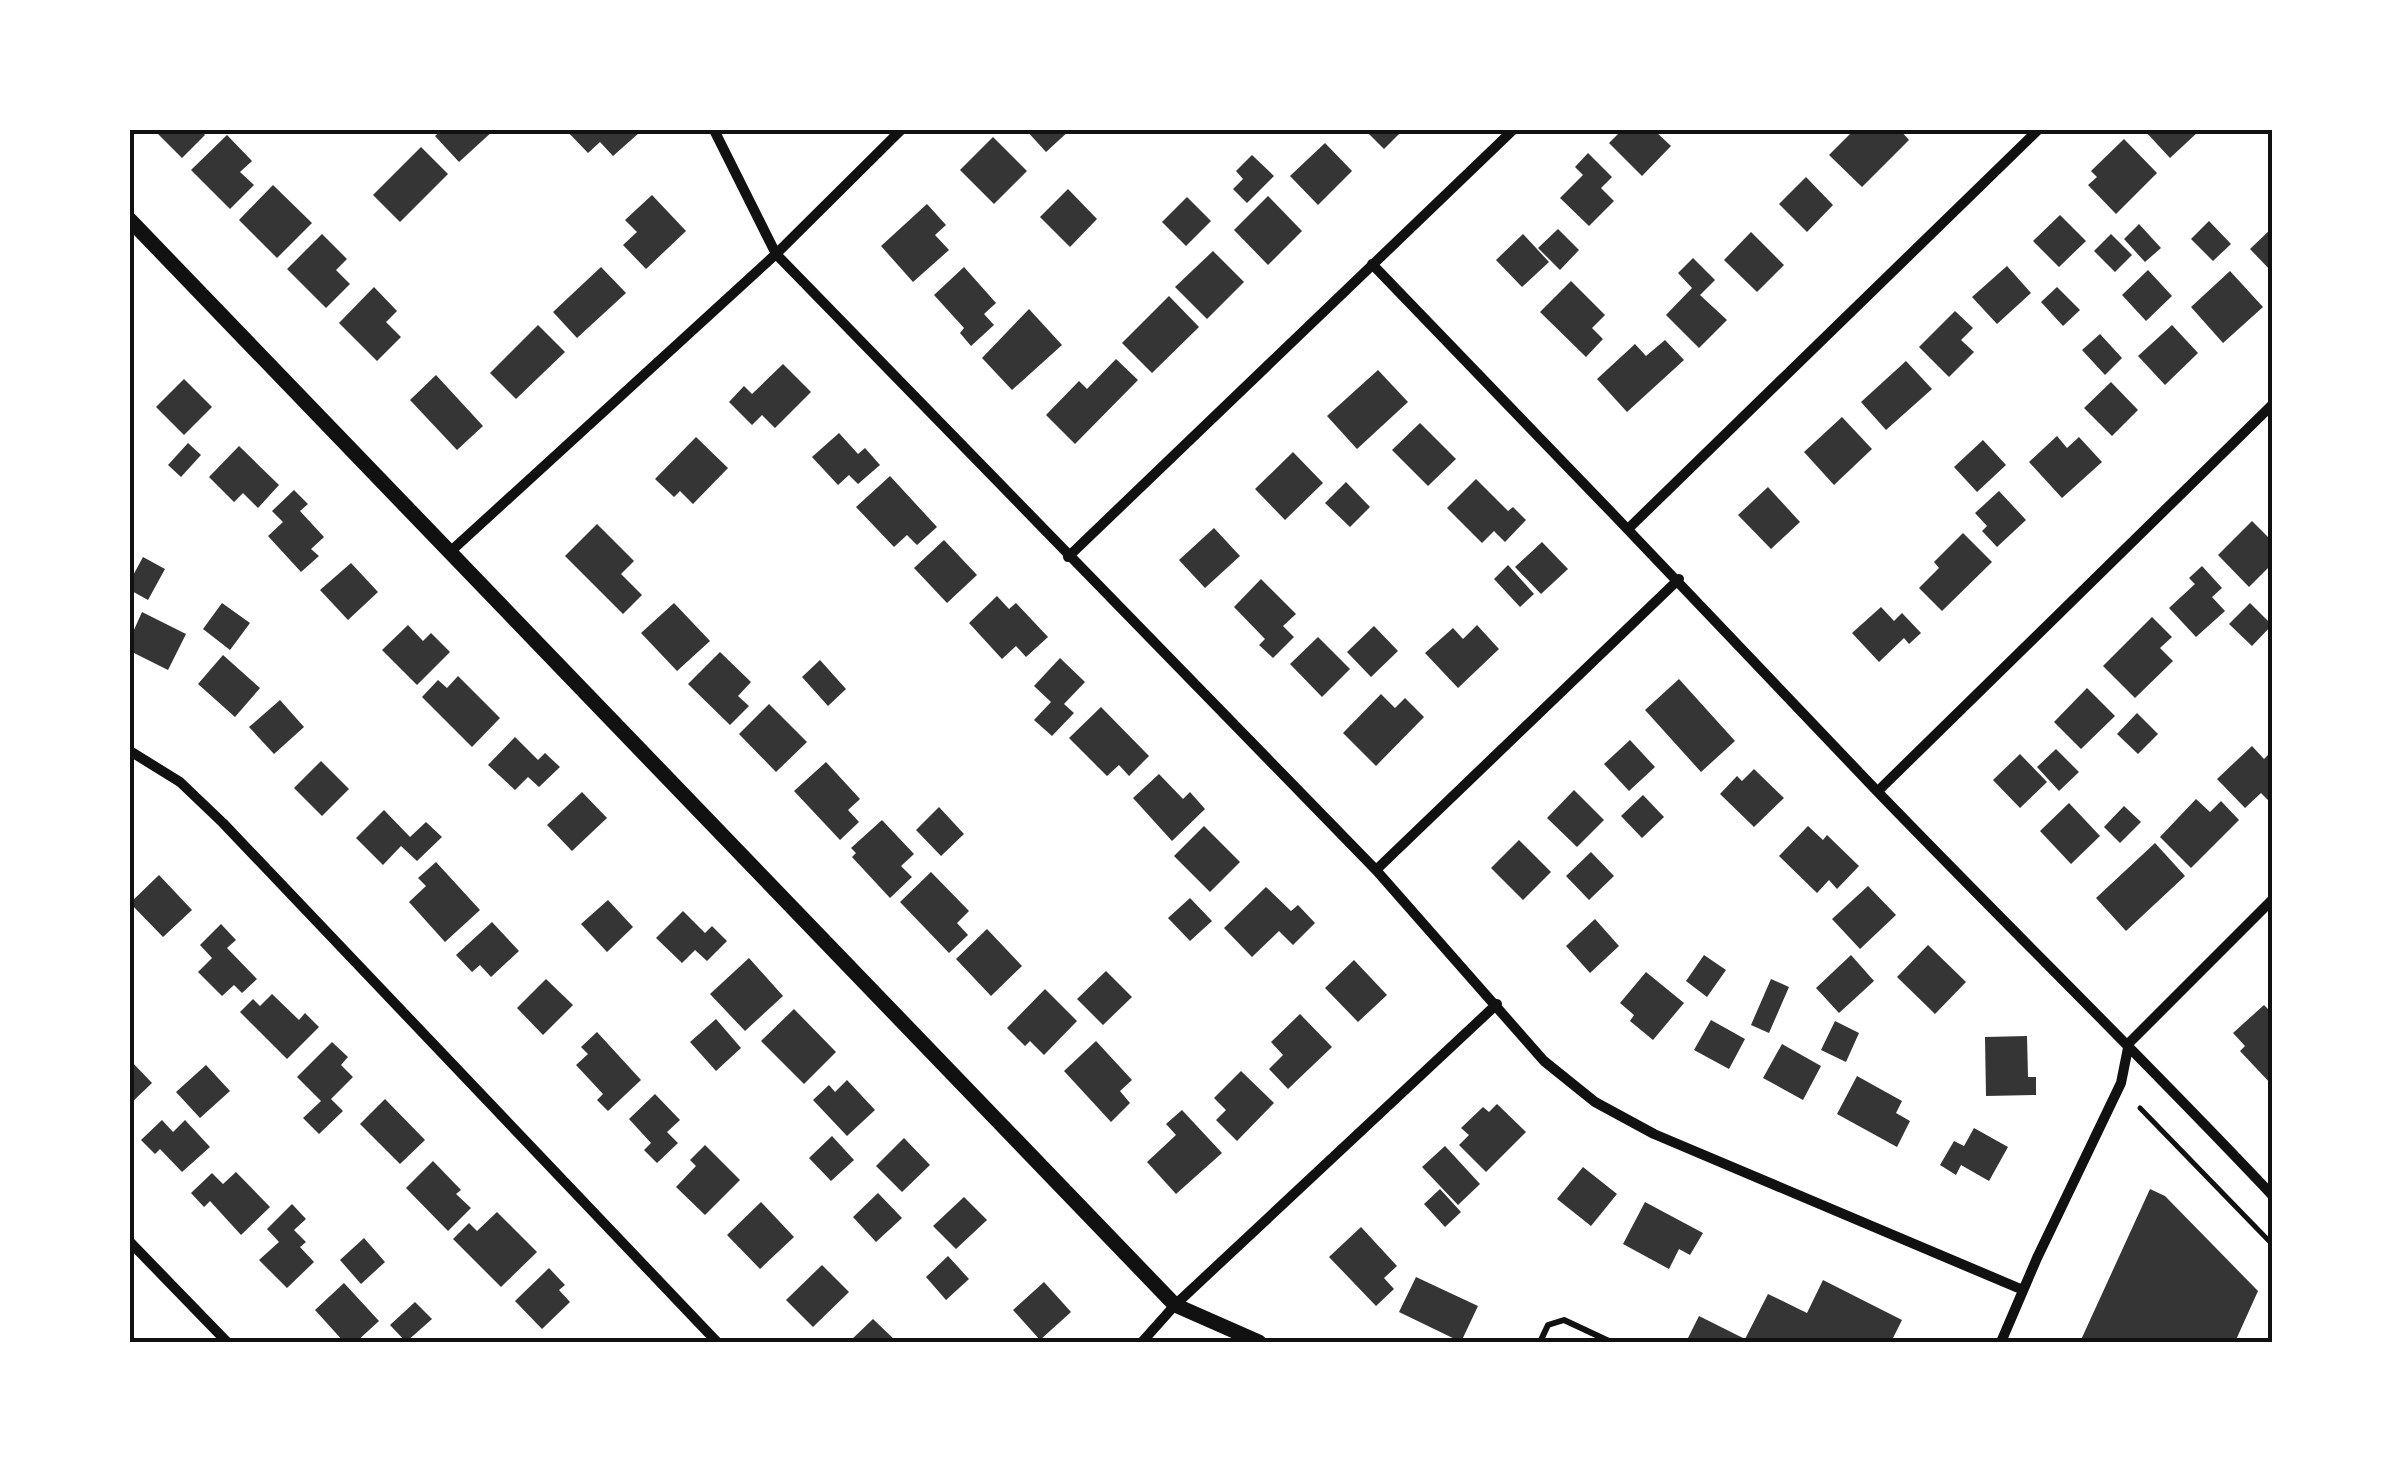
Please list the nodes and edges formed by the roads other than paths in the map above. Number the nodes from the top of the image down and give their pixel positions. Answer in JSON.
{"nodes":[{"id":1,"x":714,"y":130,"type":"edge"},
{"id":2,"x":902,"y":130,"type":"edge"},
{"id":3,"x":1513,"y":130,"type":"edge"},
{"id":4,"x":2038,"y":130,"type":"edge"},
{"id":5,"x":130,"y":220,"type":"edge"},
{"id":6,"x":776,"y":254,"type":"junction"},
{"id":7,"x":1372,"y":264,"type":"junction"},
{"id":8,"x":2272,"y":405,"type":"edge"},
{"id":9,"x":1629,"y":528,"type":"junction"},
{"id":10,"x":451,"y":551,"type":"junction"},
{"id":11,"x":1068,"y":556,"type":"junction"},
{"id":12,"x":1678,"y":579,"type":"junction"},
{"id":13,"x":130,"y":751,"type":"edge"},
{"id":14,"x":1878,"y":791,"type":"junction"},
{"id":15,"x":1376,"y":870,"type":"junction"},
{"id":16,"x":2272,"y":900,"type":"edge"},
{"id":17,"x":1497,"y":1004,"type":"junction"},
{"id":18,"x":2129,"y":1044,"type":"junction"},
{"id":19,"x":2272,"y":1195,"type":"edge"},
{"id":20,"x":130,"y":1242,"type":"edge"},
{"id":21,"x":2023,"y":1290,"type":"junction"},
{"id":22,"x":1175,"y":1304,"type":"junction"},
{"id":23,"x":227,"y":1342,"type":"edge"},
{"id":24,"x":717,"y":1342,"type":"edge"},
{"id":25,"x":1142,"y":1342,"type":"edge"},
{"id":26,"x":1259,"y":1342,"type":"edge"},
{"id":27,"x":1540,"y":1342,"type":"edge"},
{"id":28,"x":1612,"y":1342,"type":"edge"},
{"id":29,"x":2001,"y":1342,"type":"edge"}],
"edges":[{"from":1,"to":6,"type":"street"},
{"from":2,"to":6,"type":"street"},
{"from":3,"to":7,"type":"street"},
{"from":4,"to":9,"type":"street"},
{"from":5,"to":10,"type":"street"},
{"from":6,"to":10,"type":"street"},
{"from":6,"to":11,"type":"street"},
{"from":7,"to":9,"type":"street"},
{"from":7,"to":11,"type":"street"},
{"from":8,"to":14,"type":"street"},
{"from":9,"to":12,"type":"street"},
{"from":10,"to":22,"type":"street"},
{"from":11,"to":15,"type":"street"},
{"from":12,"to":14,"type":"street"},
{"from":12,"to":15,"type":"street"},
{"from":13,"to":24,"type":"street"},
{"from":14,"to":18,"type":"street"},
{"from":15,"to":17,"type":"street"},
{"from":16,"to":18,"type":"street"},
{"from":17,"to":21,"type":"street"},
{"from":17,"to":22,"type":"street"},
{"from":18,"to":19,"type":"street"},
{"from":18,"to":21,"type":"street"},
{"from":20,"to":23,"type":"street"},
{"from":21,"to":29,"type":"street"},
{"from":22,"to":25,"type":"street"},
{"from":22,"to":26,"type":"street"},
{"from":27,"to":28,"type":"lane"}]}
